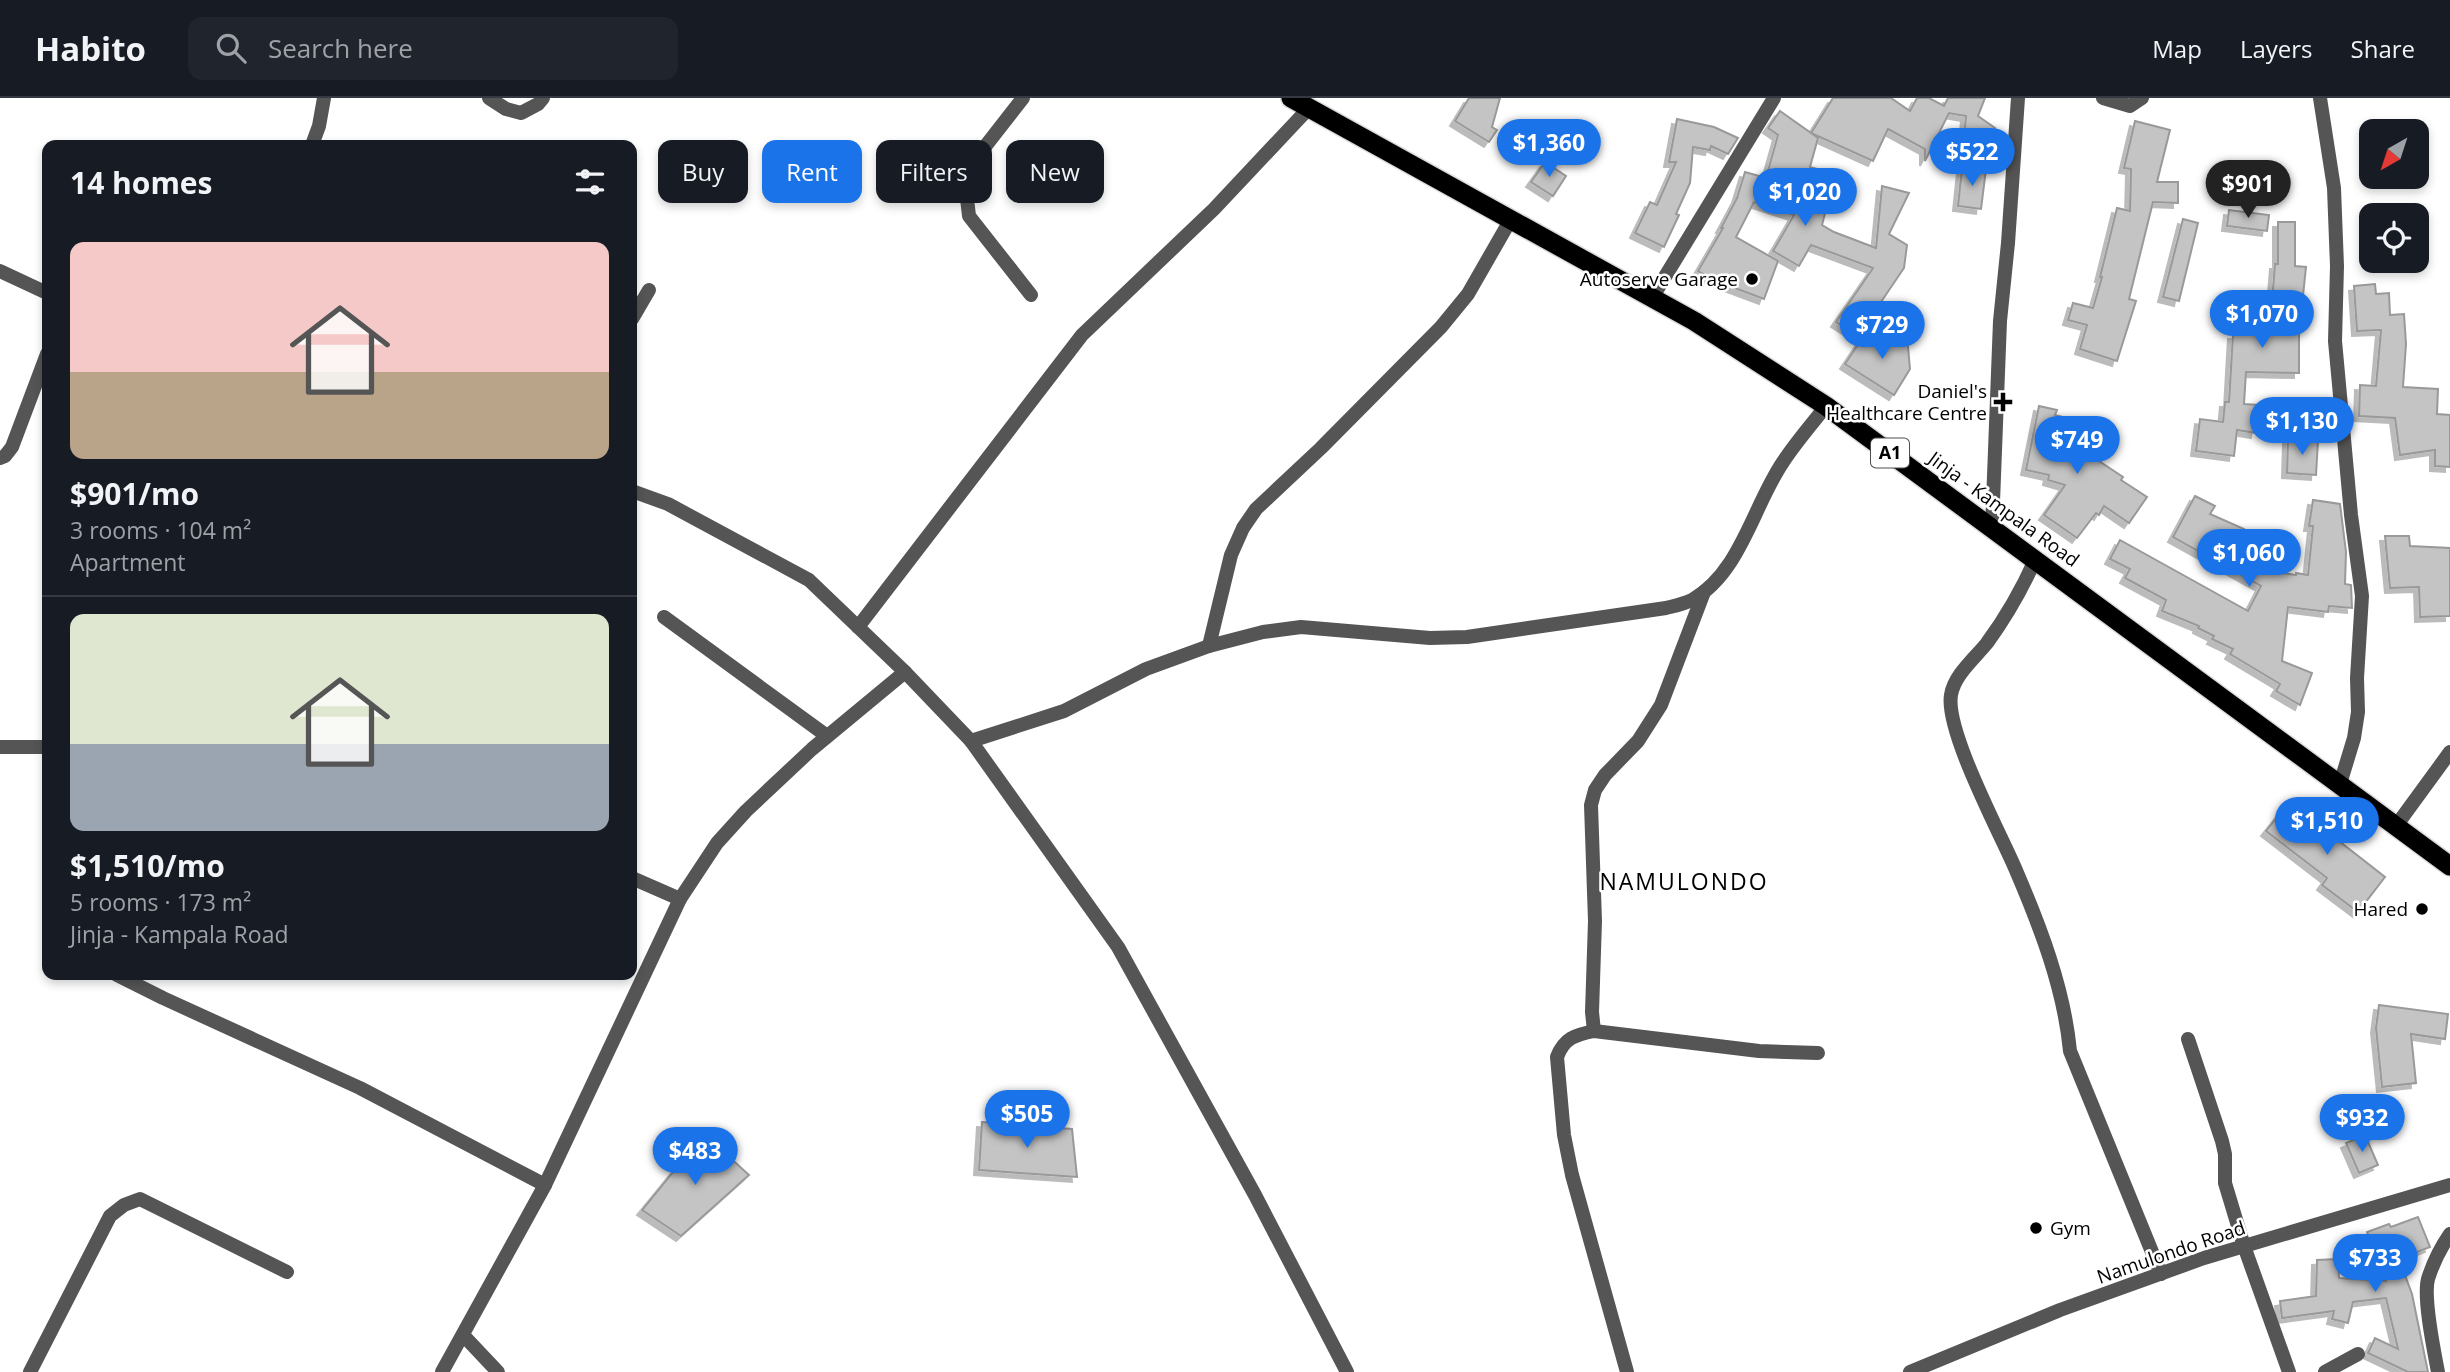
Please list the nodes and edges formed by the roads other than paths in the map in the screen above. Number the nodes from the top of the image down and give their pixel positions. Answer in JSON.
{"nodes":[{"id":1,"x":324,"y":98,"type":"edge"},
{"id":2,"x":489,"y":98,"type":"edge"},
{"id":3,"x":543,"y":98,"type":"edge"},
{"id":4,"x":1023,"y":98,"type":"edge"},
{"id":5,"x":1291,"y":98,"type":"edge"},
{"id":6,"x":1774,"y":98,"type":"edge"},
{"id":7,"x":2018,"y":98,"type":"edge"},
{"id":8,"x":2103,"y":98,"type":"edge"},
{"id":9,"x":2142,"y":98,"type":"edge"},
{"id":10,"x":2320,"y":98,"type":"edge"},
{"id":11,"x":1309,"y":108,"type":"junction"},
{"id":12,"x":314,"y":140,"type":"edge"},
{"id":13,"x":1511,"y":219,"type":"junction"},
{"id":14,"x":0,"y":271,"type":"edge"},
{"id":15,"x":649,"y":289,"type":"dead end"},
{"id":16,"x":42,"y":291,"type":"edge"},
{"id":17,"x":1031,"y":295,"type":"dead end"},
{"id":18,"x":1652,"y":298,"type":"junction"},
{"id":19,"x":637,"y":310,"type":"edge"},
{"id":20,"x":42,"y":368,"type":"edge"},
{"id":21,"x":1826,"y":406,"type":"junction"},
{"id":22,"x":0,"y":458,"type":"edge"},
{"id":23,"x":637,"y":493,"type":"edge"},
{"id":24,"x":1992,"y":528,"type":"junction"},
{"id":25,"x":2035,"y":560,"type":"junction"},
{"id":26,"x":1703,"y":592,"type":"junction"},
{"id":27,"x":664,"y":617,"type":"dead end"},
{"id":28,"x":858,"y":628,"type":"junction"},
{"id":29,"x":1209,"y":646,"type":"junction"},
{"id":30,"x":905,"y":672,"type":"junction"},
{"id":31,"x":827,"y":736,"type":"junction"},
{"id":32,"x":971,"y":741,"type":"junction"},
{"id":33,"x":0,"y":747,"type":"edge"},
{"id":34,"x":42,"y":747,"type":"edge"},
{"id":35,"x":2450,"y":752,"type":"edge"},
{"id":36,"x":2340,"y":784,"type":"junction"},
{"id":37,"x":2396,"y":826,"type":"junction"},
{"id":38,"x":2450,"y":866,"type":"edge"},
{"id":39,"x":637,"y":880,"type":"edge"},
{"id":40,"x":680,"y":899,"type":"junction"},
{"id":41,"x":128,"y":980,"type":"edge"},
{"id":42,"x":1594,"y":1031,"type":"junction"},
{"id":43,"x":2188,"y":1039,"type":"dead end"},
{"id":44,"x":1818,"y":1053,"type":"dead end"},
{"id":45,"x":545,"y":1185,"type":"junction"},
{"id":46,"x":2450,"y":1185,"type":"edge"},
{"id":47,"x":2450,"y":1234,"type":"edge"},
{"id":48,"x":2244,"y":1246,"type":"junction"},
{"id":49,"x":287,"y":1272,"type":"dead end"},
{"id":50,"x":2161,"y":1274,"type":"junction"},
{"id":51,"x":464,"y":1336,"type":"junction"},
{"id":52,"x":2358,"y":1354,"type":"dead end"},
{"id":53,"x":30,"y":1372,"type":"edge"},
{"id":54,"x":442,"y":1372,"type":"edge"},
{"id":55,"x":498,"y":1372,"type":"edge"},
{"id":56,"x":1347,"y":1372,"type":"edge"},
{"id":57,"x":1627,"y":1372,"type":"edge"},
{"id":58,"x":1910,"y":1372,"type":"edge"},
{"id":59,"x":2289,"y":1372,"type":"edge"},
{"id":60,"x":2325,"y":1372,"type":"edge"},
{"id":61,"x":2438,"y":1372,"type":"edge"}],
"edges":[{"from":1,"to":12,"type":"street"},
{"from":2,"to":3,"type":"street"},
{"from":4,"to":17,"type":"street"},
{"from":5,"to":11,"type":"highway","name":"Jinja - Kampala Road","number":"A1"},
{"from":6,"to":18,"type":"street"},
{"from":7,"to":24,"type":"street"},
{"from":8,"to":9,"type":"street"},
{"from":10,"to":36,"type":"street"},
{"from":11,"to":13,"type":"highway","name":"Jinja - Kampala Road","number":"A1"},
{"from":11,"to":28,"type":"street"},
{"from":13,"to":18,"type":"highway","name":"Jinja - Kampala Road","number":"A1"},
{"from":13,"to":29,"type":"street"},
{"from":14,"to":16,"type":"street"},
{"from":15,"to":19,"type":"street"},
{"from":18,"to":21,"type":"highway","name":"Jinja - Kampala Road","number":"A1"},
{"from":20,"to":22,"type":"street"},
{"from":21,"to":24,"type":"highway","name":"Jinja - Kampala Road","number":"A1"},
{"from":21,"to":26,"type":"street"},
{"from":23,"to":28,"type":"street"},
{"from":24,"to":25,"type":"highway","name":"Jinja - Kampala Road","number":"A1"},
{"from":25,"to":36,"type":"highway","name":"Jinja - Kampala Road","number":"A1"},
{"from":25,"to":50,"type":"street"},
{"from":26,"to":29,"type":"street"},
{"from":26,"to":42,"type":"street"},
{"from":27,"to":31,"type":"street"},
{"from":28,"to":30,"type":"street"},
{"from":29,"to":32,"type":"street"},
{"from":30,"to":31,"type":"street"},
{"from":30,"to":32,"type":"street"},
{"from":31,"to":40,"type":"street"},
{"from":32,"to":56,"type":"street"},
{"from":33,"to":34,"type":"street"},
{"from":35,"to":37,"type":"street"},
{"from":36,"to":37,"type":"highway","name":"Jinja - Kampala Road","number":"A1"},
{"from":37,"to":38,"type":"highway","name":"Jinja - Kampala Road","number":"A1"},
{"from":39,"to":40,"type":"street"},
{"from":40,"to":45,"type":"street"},
{"from":41,"to":45,"type":"street"},
{"from":42,"to":44,"type":"street"},
{"from":42,"to":57,"type":"street"},
{"from":43,"to":48,"type":"street"},
{"from":45,"to":51,"type":"street"},
{"from":46,"to":48,"type":"street","name":"Namulondo Road"},
{"from":47,"to":61,"type":"street"},
{"from":48,"to":50,"type":"street","name":"Namulondo Road"},
{"from":48,"to":59,"type":"street"},
{"from":49,"to":53,"type":"street"},
{"from":50,"to":58,"type":"street","name":"Namulondo Road"},
{"from":51,"to":54,"type":"street"},
{"from":51,"to":55,"type":"street"},
{"from":52,"to":60,"type":"street"}]}
